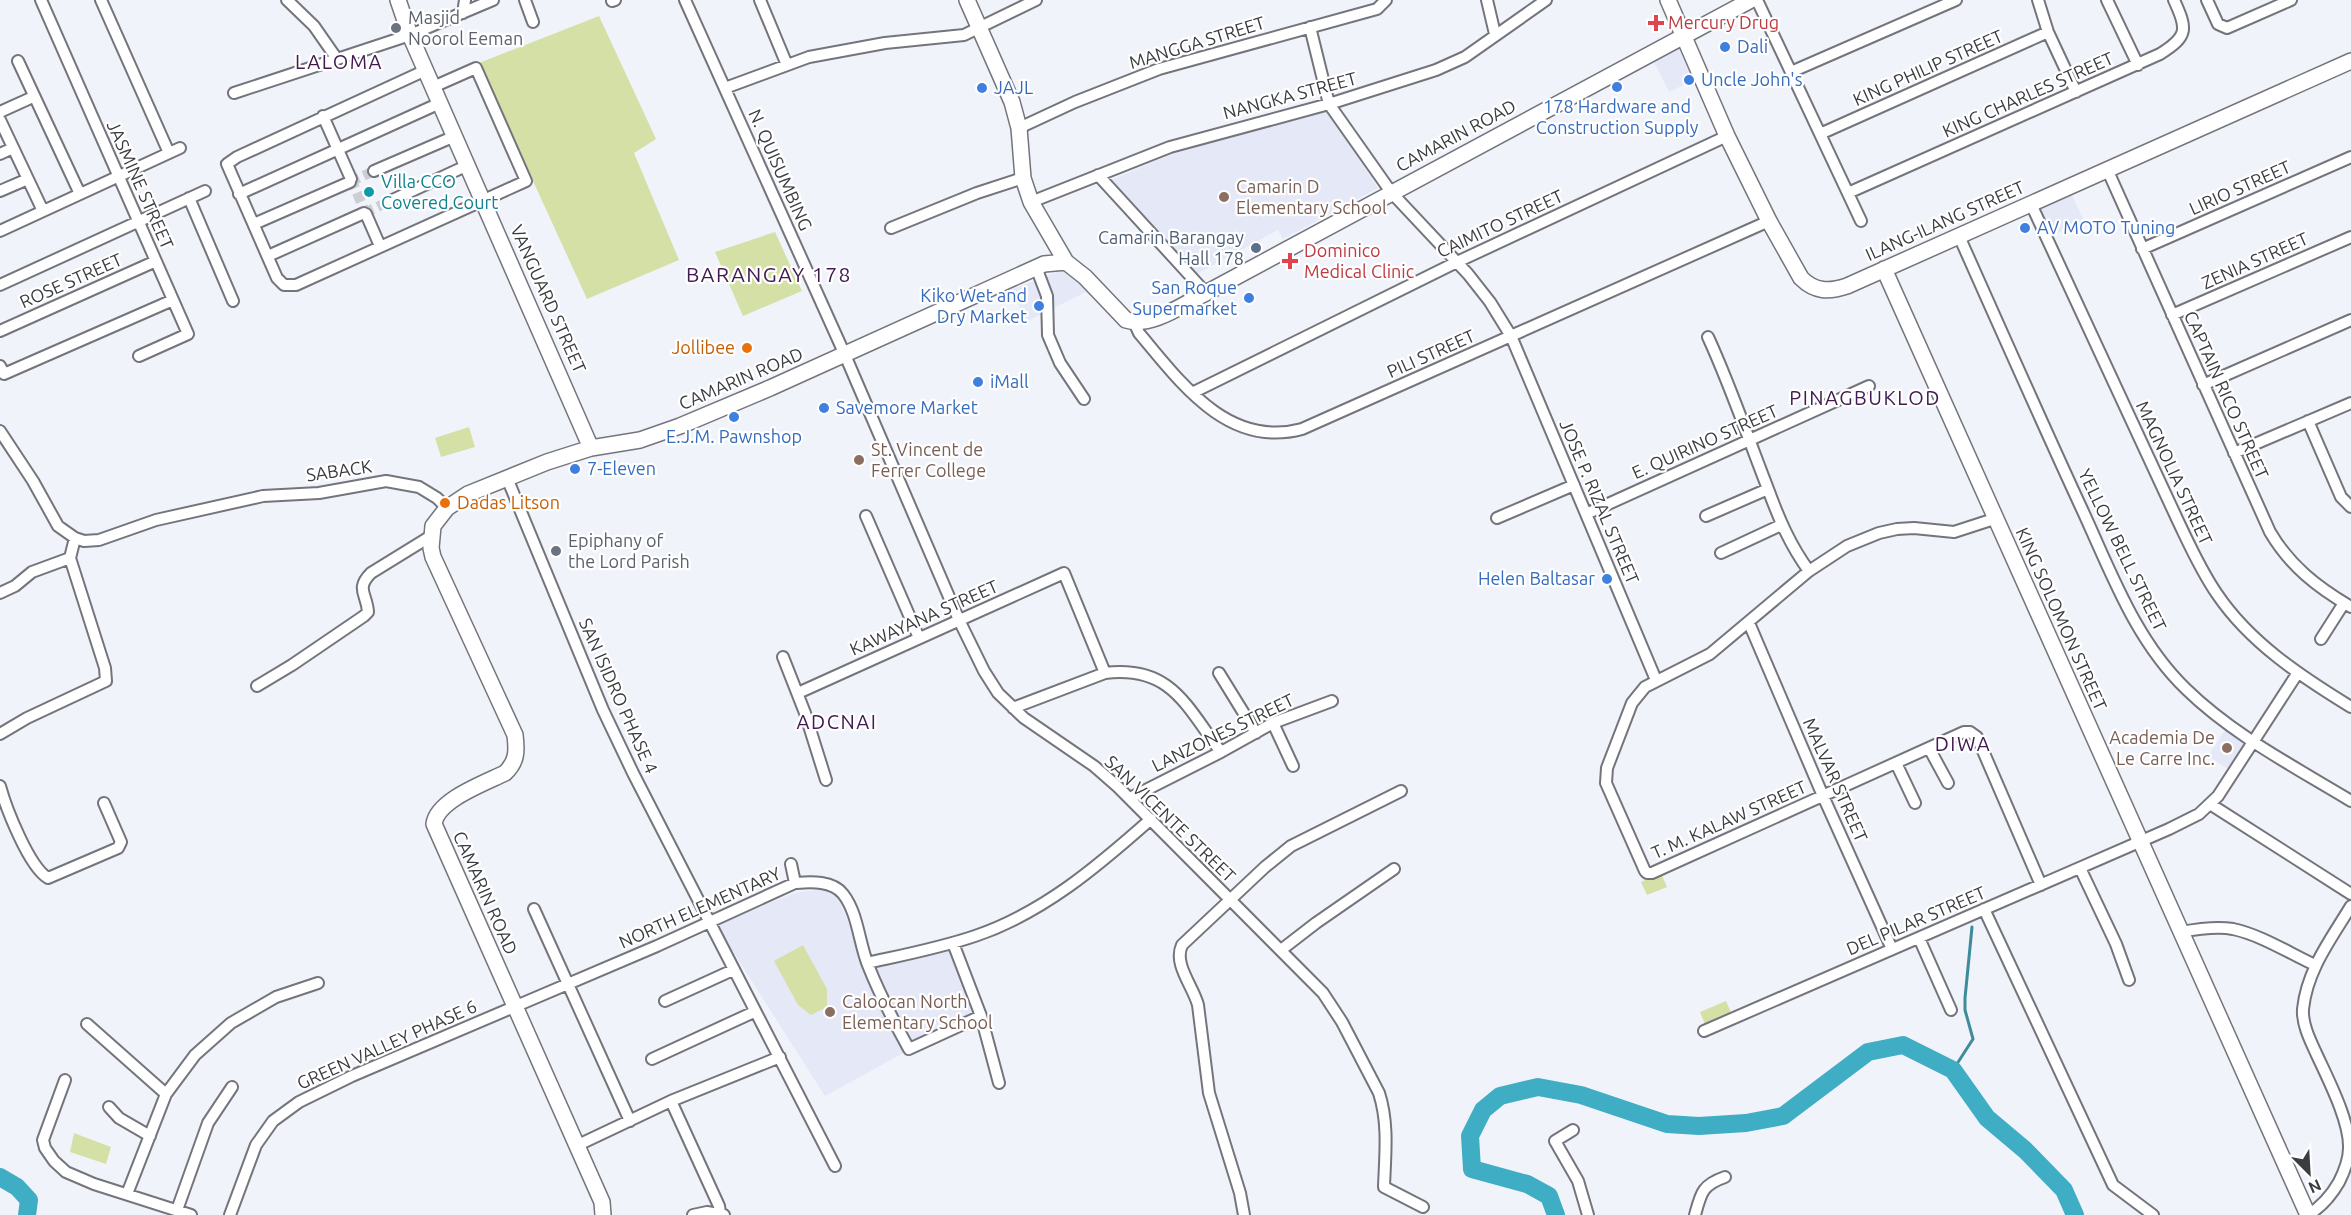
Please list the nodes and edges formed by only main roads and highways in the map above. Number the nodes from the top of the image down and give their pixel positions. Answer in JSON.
{"nodes":[{"id":1,"x":398,"y":0,"type":"edge"},
{"id":2,"x":967,"y":0,"type":"edge"},
{"id":3,"x":1668,"y":0,"type":"edge"},
{"id":4,"x":1751,"y":0,"type":"edge"},
{"id":5,"x":1683,"y":36,"type":"junction"},
{"id":6,"x":2351,"y":61,"type":"edge"},
{"id":7,"x":1066,"y":262,"type":"junction"},
{"id":8,"x":1884,"y":269,"type":"junction"},
{"id":9,"x":591,"y":448,"type":"junction"},
{"id":10,"x":603,"y":1215,"type":"edge"},
{"id":11,"x":2308,"y":1215,"type":"edge"}],
"edges":[{"from":1,"to":9,"type":"main road","name":"VANGUARD STREET"},
{"from":2,"to":7,"type":"main road"},
{"from":3,"to":5,"type":"main road","name":"ILANG-ILANG STREET"},
{"from":4,"to":5,"type":"main road","name":"CAMARIN ROAD"},
{"from":5,"to":7,"type":"main road","name":"CAMARIN ROAD"},
{"from":5,"to":8,"type":"main road","name":"ILANG-ILANG STREET"},
{"from":6,"to":8,"type":"main road","name":"ILANG-ILANG STREET"},
{"from":7,"to":9,"type":"main road","name":"CAMARIN ROAD"},
{"from":8,"to":11,"type":"main road","name":"KING SOLOMON STREET"},
{"from":9,"to":10,"type":"main road","name":"CAMARIN ROAD"}]}
